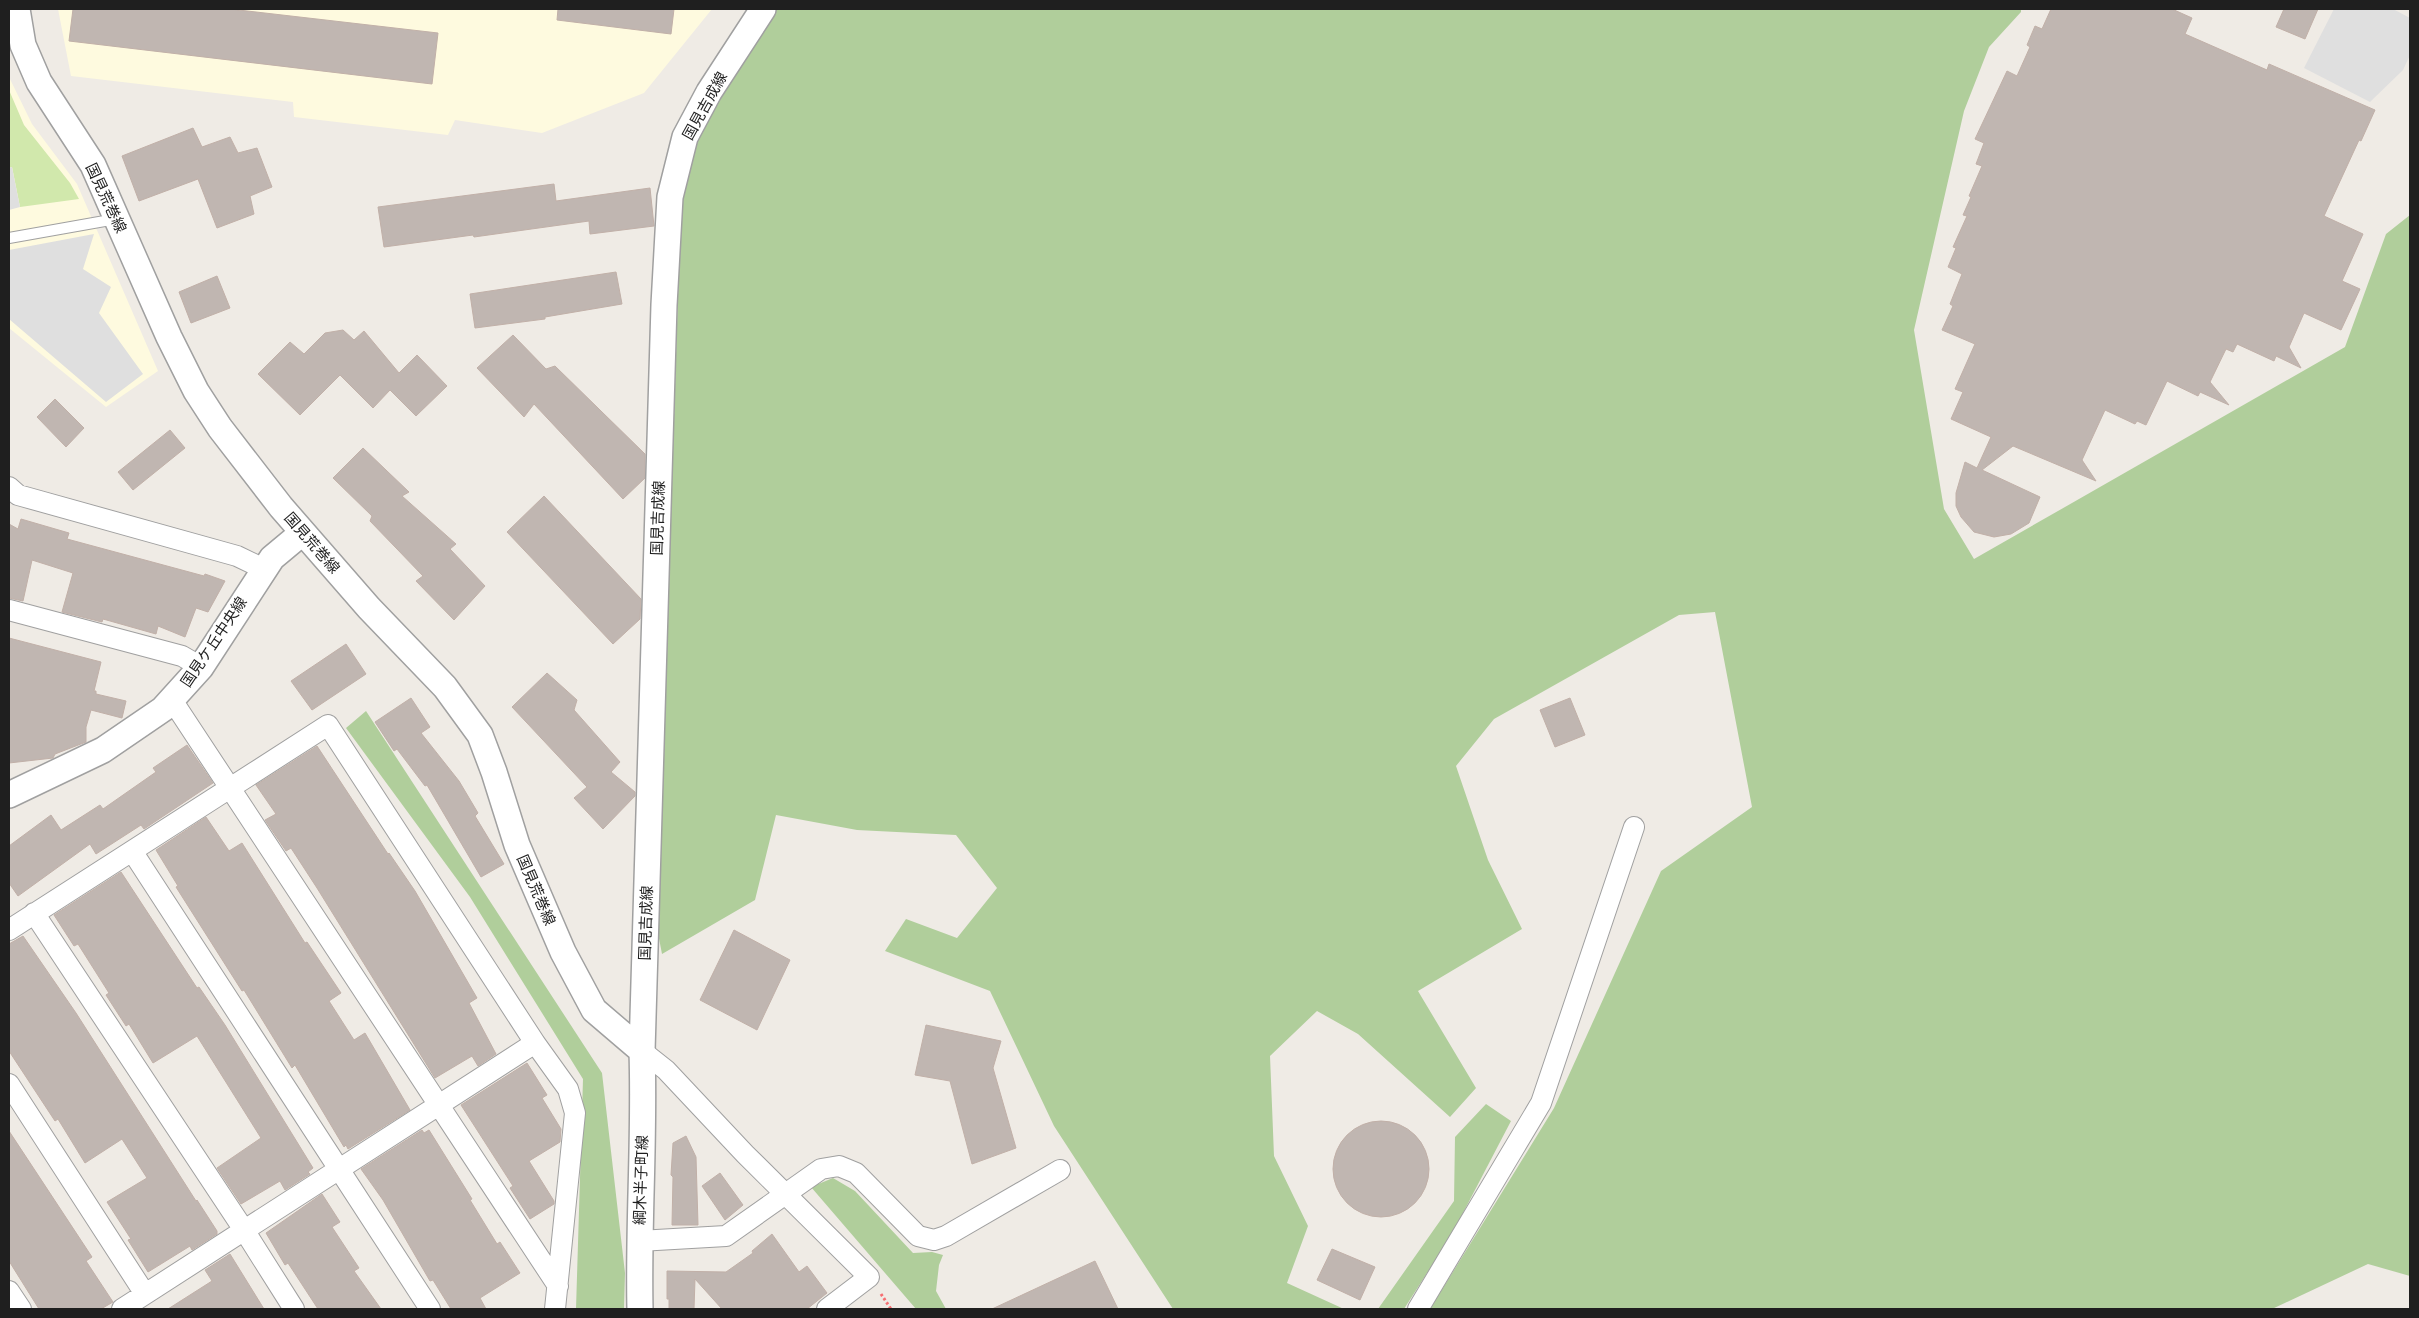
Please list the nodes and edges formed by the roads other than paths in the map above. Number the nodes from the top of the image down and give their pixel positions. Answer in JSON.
{"nodes":[{"id":1,"x":17,"y":9,"type":"edge"},
{"id":2,"x":763,"y":9,"type":"edge"},
{"id":3,"x":116,"y":219,"type":"junction"},
{"id":4,"x":9,"y":238,"type":"edge"},
{"id":5,"x":9,"y":487,"type":"edge"},
{"id":6,"x":302,"y":533,"type":"junction"},
{"id":7,"x":264,"y":569,"type":"junction"},
{"id":8,"x":9,"y":610,"type":"edge"},
{"id":9,"x":200,"y":667,"type":"junction"},
{"id":10,"x":172,"y":700,"type":"junction"},
{"id":11,"x":231,"y":787,"type":"junction"},
{"id":12,"x":9,"y":795,"type":"edge"},
{"id":13,"x":1634,"y":827,"type":"dead end"},
{"id":14,"x":132,"y":851,"type":"junction"},
{"id":15,"x":34,"y":914,"type":"junction"},
{"id":16,"x":9,"y":930,"type":"edge"},
{"id":17,"x":535,"y":1042,"type":"junction"},
{"id":18,"x":642,"y":1051,"type":"junction"},
{"id":19,"x":9,"y":1084,"type":"edge"},
{"id":20,"x":438,"y":1104,"type":"junction"},
{"id":21,"x":337,"y":1169,"type":"junction"},
{"id":22,"x":1060,"y":1170,"type":"dead end"},
{"id":23,"x":785,"y":1194,"type":"junction"},
{"id":24,"x":244,"y":1230,"type":"junction"},
{"id":25,"x":639,"y":1242,"type":"junction"},
{"id":26,"x":558,"y":1286,"type":"junction"},
{"id":27,"x":9,"y":1291,"type":"edge"},
{"id":28,"x":145,"y":1294,"type":"junction"},
{"id":29,"x":21,"y":1309,"type":"edge"},
{"id":30,"x":122,"y":1309,"type":"edge"},
{"id":31,"x":294,"y":1309,"type":"edge"},
{"id":32,"x":430,"y":1309,"type":"edge"},
{"id":33,"x":555,"y":1309,"type":"edge"},
{"id":34,"x":640,"y":1309,"type":"edge"},
{"id":35,"x":827,"y":1309,"type":"edge"},
{"id":36,"x":1418,"y":1309,"type":"edge"}],
"edges":[{"from":1,"to":3,"type":"street","name":"国見荒巻線"},
{"from":2,"to":18,"type":"street","name":"国見吉成線"},
{"from":3,"to":4,"type":"lane"},
{"from":3,"to":6,"type":"street","name":"国見荒巻線"},
{"from":5,"to":7,"type":"street"},
{"from":6,"to":7,"type":"street","name":"国見ケ丘中央線"},
{"from":6,"to":18,"type":"street","name":"国見荒巻線"},
{"from":7,"to":9,"type":"street","name":"国見ケ丘中央線"},
{"from":8,"to":9,"type":"street"},
{"from":9,"to":10,"type":"street","name":"国見ケ丘中央線"},
{"from":10,"to":11,"type":"street"},
{"from":10,"to":12,"type":"street","name":"国見ケ丘中央線"},
{"from":11,"to":14,"type":"street"},
{"from":11,"to":17,"type":"street"},
{"from":11,"to":20,"type":"street"},
{"from":13,"to":36,"type":"street"},
{"from":14,"to":15,"type":"street"},
{"from":14,"to":21,"type":"street"},
{"from":15,"to":16,"type":"street"},
{"from":15,"to":24,"type":"street"},
{"from":17,"to":20,"type":"street"},
{"from":17,"to":26,"type":"street"},
{"from":18,"to":23,"type":"street"},
{"from":18,"to":25,"type":"street","name":"綱木半子町線"},
{"from":19,"to":28,"type":"street"},
{"from":20,"to":21,"type":"street"},
{"from":20,"to":26,"type":"street"},
{"from":21,"to":24,"type":"street"},
{"from":21,"to":32,"type":"street"},
{"from":22,"to":23,"type":"street"},
{"from":23,"to":25,"type":"street"},
{"from":23,"to":35,"type":"street"},
{"from":24,"to":28,"type":"street"},
{"from":24,"to":31,"type":"street"},
{"from":25,"to":34,"type":"street","name":"綱木半子町線"},
{"from":26,"to":33,"type":"street"},
{"from":27,"to":29,"type":"street"},
{"from":28,"to":30,"type":"street"}]}
